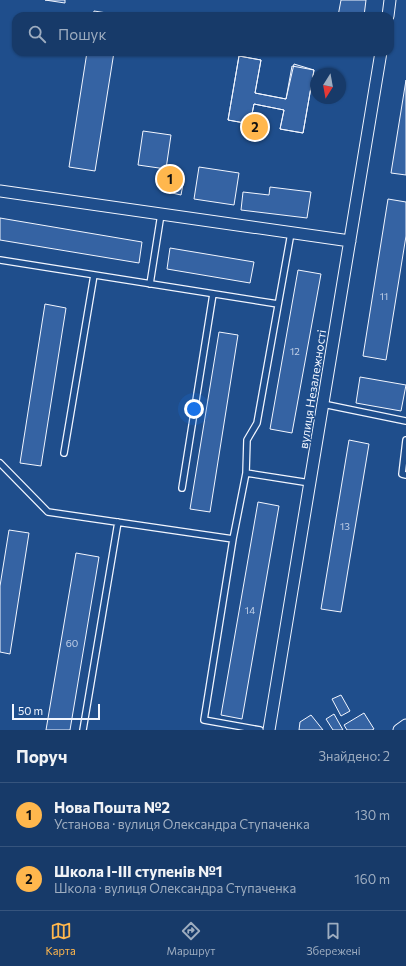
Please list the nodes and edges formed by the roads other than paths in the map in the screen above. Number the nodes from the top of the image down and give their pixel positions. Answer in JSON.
{"nodes":[{"id":1,"x":390,"y":0,"type":"edge"},
{"id":2,"x":388,"y":12,"type":"edge"},
{"id":3,"x":381,"y":56,"type":"edge"},
{"id":4,"x":0,"y":192,"type":"edge"},
{"id":5,"x":161,"y":214,"type":"junction"},
{"id":6,"x":291,"y":233,"type":"junction"},
{"id":7,"x":350,"y":241,"type":"junction"},
{"id":8,"x":0,"y":260,"type":"edge"},
{"id":9,"x":94,"y":275,"type":"junction"},
{"id":10,"x":150,"y":284,"type":"junction"},
{"id":11,"x":213,"y":294,"type":"junction"},
{"id":12,"x":278,"y":304,"type":"junction"},
{"id":13,"x":323,"y":404,"type":"junction"},
{"id":14,"x":406,"y":421,"type":"edge"},
{"id":15,"x":406,"y":440,"type":"edge"},
{"id":16,"x":64,"y":454,"type":"dead end"},
{"id":17,"x":0,"y":463,"type":"edge"},
{"id":18,"x":246,"y":473,"type":"junction"},
{"id":19,"x":406,"y":475,"type":"edge"},
{"id":20,"x":310,"y":483,"type":"junction"},
{"id":21,"x":182,"y":488,"type":"dead end"},
{"id":22,"x":118,"y":522,"type":"junction"},
{"id":23,"x":233,"y":539,"type":"junction"},
{"id":24,"x":406,"y":725,"type":"edge"},
{"id":25,"x":83,"y":730,"type":"edge"},
{"id":26,"x":260,"y":730,"type":"edge"},
{"id":27,"x":269,"y":730,"type":"edge"},
{"id":28,"x":399,"y":730,"type":"edge"}],
"edges":[{"from":1,"to":2,"type":"street"},
{"from":3,"to":7,"type":"street","name":"вулиця Незалежності"},
{"from":4,"to":5,"type":"street"},
{"from":5,"to":6,"type":"street"},
{"from":5,"to":10,"type":"lane"},
{"from":6,"to":7,"type":"street"},
{"from":6,"to":12,"type":"lane"},
{"from":7,"to":13,"type":"street","name":"вулиця Незалежності"},
{"from":8,"to":9,"type":"lane"},
{"from":9,"to":10,"type":"lane"},
{"from":9,"to":16,"type":"lane"},
{"from":10,"to":11,"type":"lane"},
{"from":11,"to":12,"type":"lane"},
{"from":11,"to":21,"type":"lane"},
{"from":12,"to":18,"type":"lane"},
{"from":13,"to":14,"type":"lane"},
{"from":13,"to":20,"type":"street","name":"вулиця Незалежності"},
{"from":15,"to":19,"type":"lane"},
{"from":17,"to":22,"type":"lane"},
{"from":18,"to":20,"type":"lane"},
{"from":18,"to":23,"type":"lane"},
{"from":20,"to":27,"type":"street","name":"вулиця Незалежності"},
{"from":22,"to":23,"type":"lane"},
{"from":22,"to":25,"type":"lane"},
{"from":23,"to":26,"type":"lane"},
{"from":24,"to":28,"type":"street"}]}
